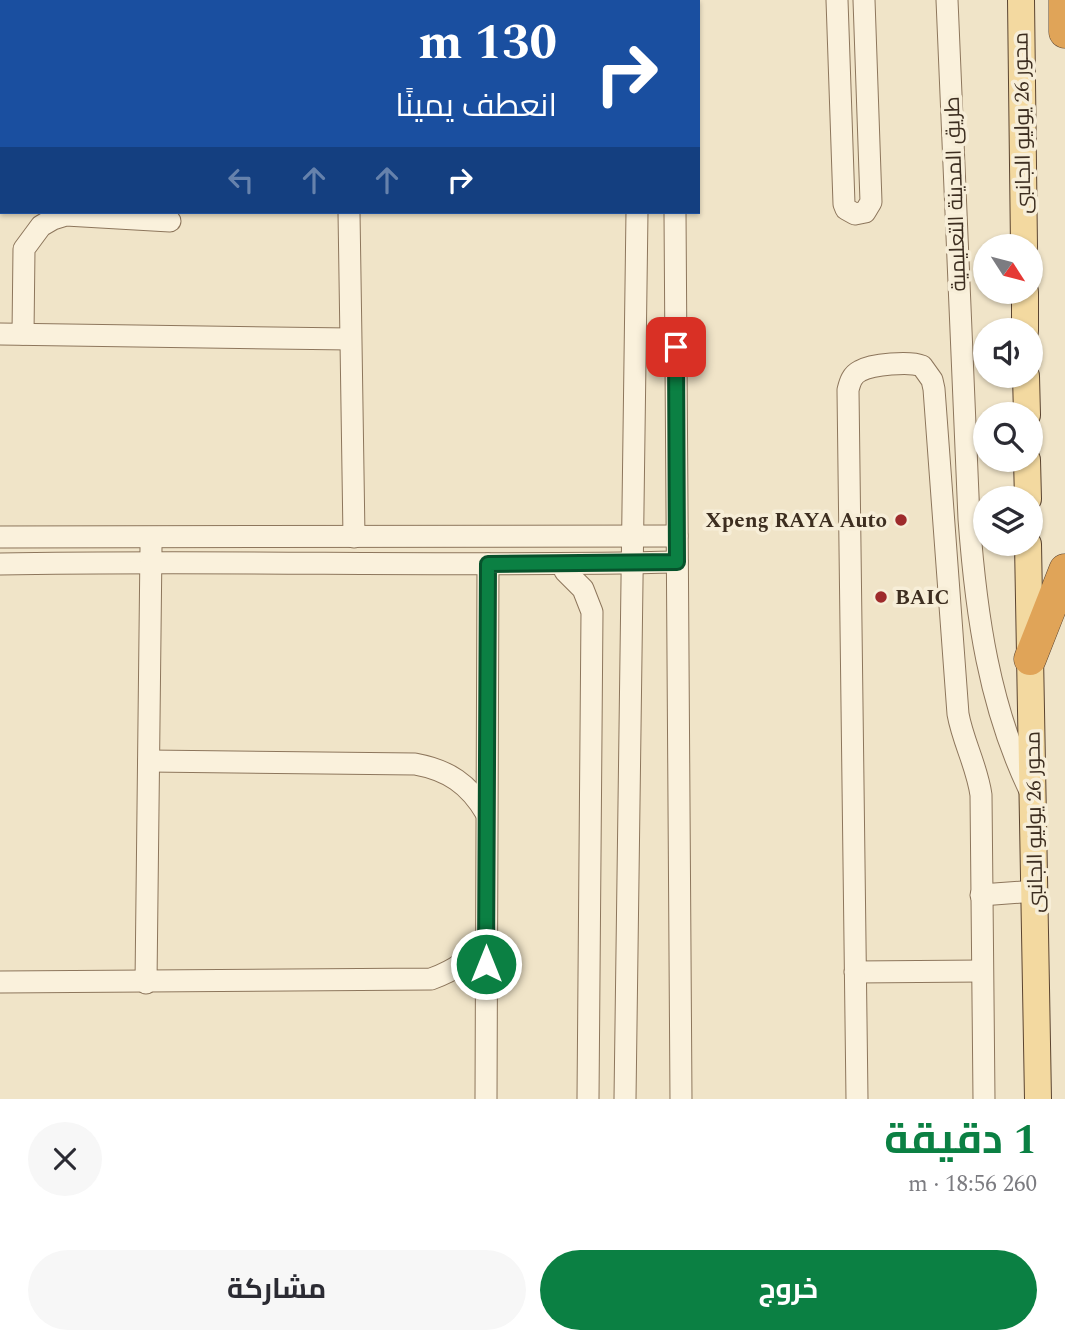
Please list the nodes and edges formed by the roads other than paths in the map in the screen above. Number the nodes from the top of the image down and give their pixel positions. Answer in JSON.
{"nodes":[{"id":1,"x":837,"y":0,"type":"edge"},
{"id":2,"x":864,"y":0,"type":"edge"},
{"id":3,"x":947,"y":0,"type":"edge"},
{"id":4,"x":1021,"y":0,"type":"edge"},
{"id":5,"x":1065,"y":0,"type":"edge"},
{"id":6,"x":1065,"y":32,"type":"edge"},
{"id":7,"x":866,"y":56,"type":"junction"},
{"id":8,"x":839,"y":58,"type":"junction"},
{"id":9,"x":349,"y":214,"type":"edge"},
{"id":10,"x":637,"y":214,"type":"edge"},
{"id":11,"x":675,"y":214,"type":"edge"},
{"id":12,"x":170,"y":221,"type":"dead end"},
{"id":13,"x":1024,"y":234,"type":"edge"},
{"id":14,"x":0,"y":334,"type":"edge"},
{"id":15,"x":23,"y":334,"type":"junction"},
{"id":16,"x":350,"y":339,"type":"junction"},
{"id":17,"x":631,"y":536,"type":"junction"},
{"id":18,"x":677,"y":536,"type":"junction"},
{"id":19,"x":0,"y":537,"type":"edge"},
{"id":20,"x":125,"y":537,"type":"junction"},
{"id":21,"x":151,"y":537,"type":"junction"},
{"id":22,"x":354,"y":537,"type":"junction"},
{"id":23,"x":1028,"y":556,"type":"edge"},
{"id":24,"x":151,"y":561,"type":"junction"},
{"id":25,"x":126,"y":562,"type":"junction"},
{"id":26,"x":677,"y":562,"type":"junction"},
{"id":27,"x":631,"y":563,"type":"junction"},
{"id":28,"x":0,"y":564,"type":"edge"},
{"id":29,"x":488,"y":564,"type":"junction"},
{"id":30,"x":565,"y":564,"type":"junction"},
{"id":31,"x":1065,"y":570,"type":"edge"},
{"id":32,"x":1030,"y":659,"type":"junction"},
{"id":33,"x":149,"y":761,"type":"junction"},
{"id":34,"x":1034,"y":798,"type":"junction"},
{"id":35,"x":486,"y":813,"type":"junction"},
{"id":36,"x":1035,"y":891,"type":"junction"},
{"id":37,"x":981,"y":895,"type":"junction"},
{"id":38,"x":486,"y":937,"type":"junction"},
{"id":39,"x":982,"y":971,"type":"junction"},
{"id":40,"x":855,"y":972,"type":"junction"},
{"id":41,"x":0,"y":982,"type":"edge"},
{"id":42,"x":146,"y":982,"type":"junction"},
{"id":43,"x":486,"y":1099,"type":"edge"},
{"id":44,"x":588,"y":1099,"type":"edge"},
{"id":45,"x":625,"y":1099,"type":"edge"},
{"id":46,"x":681,"y":1099,"type":"edge"},
{"id":47,"x":857,"y":1099,"type":"edge"},
{"id":48,"x":984,"y":1099,"type":"edge"},
{"id":49,"x":1038,"y":1099,"type":"edge"}],
"edges":[{"from":1,"to":8,"type":"street"},
{"from":2,"to":7,"type":"street"},
{"from":3,"to":34,"type":"street","name":"طريق المدينة التعليمية"},
{"from":4,"to":13,"type":"main road","name":"محور 26 يوليو الجانبى"},
{"from":5,"to":6,"type":"highway"},
{"from":7,"to":8,"type":"street"},
{"from":7,"to":8,"type":"street"},
{"from":9,"to":16,"type":"street"},
{"from":10,"to":17,"type":"street"},
{"from":11,"to":18,"type":"street"},
{"from":12,"to":15,"type":"street"},
{"from":14,"to":15,"type":"street"},
{"from":15,"to":16,"type":"street"},
{"from":16,"to":22,"type":"street"},
{"from":17,"to":18,"type":"street"},
{"from":17,"to":22,"type":"street"},
{"from":17,"to":27,"type":"street"},
{"from":18,"to":26,"type":"street"},
{"from":19,"to":20,"type":"street"},
{"from":20,"to":21,"type":"street"},
{"from":20,"to":25,"type":"street"},
{"from":21,"to":22,"type":"street"},
{"from":21,"to":24,"type":"street"},
{"from":23,"to":32,"type":"main road","name":"محور 26 يوليو الجانبى"},
{"from":24,"to":25,"type":"street"},
{"from":24,"to":29,"type":"street"},
{"from":24,"to":33,"type":"street"},
{"from":25,"to":28,"type":"street"},
{"from":26,"to":27,"type":"street"},
{"from":26,"to":46,"type":"street"},
{"from":27,"to":30,"type":"street"},
{"from":27,"to":45,"type":"street"},
{"from":29,"to":30,"type":"street"},
{"from":29,"to":35,"type":"street"},
{"from":30,"to":44,"type":"street"},
{"from":31,"to":32,"type":"highway"},
{"from":32,"to":34,"type":"main road","name":"محور 26 يوليو الجانبى"},
{"from":33,"to":35,"type":"street"},
{"from":33,"to":42,"type":"street"},
{"from":34,"to":36,"type":"main road","name":"محور 26 يوليو الجانبى"},
{"from":35,"to":38,"type":"street"},
{"from":36,"to":37,"type":"street"},
{"from":36,"to":49,"type":"main road","name":"محور 26 يوليو الجانبى"},
{"from":37,"to":39,"type":"street"},
{"from":37,"to":40,"type":"street"},
{"from":38,"to":42,"type":"street"},
{"from":38,"to":43,"type":"street"},
{"from":39,"to":40,"type":"street"},
{"from":39,"to":48,"type":"street"},
{"from":40,"to":47,"type":"street"},
{"from":41,"to":42,"type":"street"}]}
